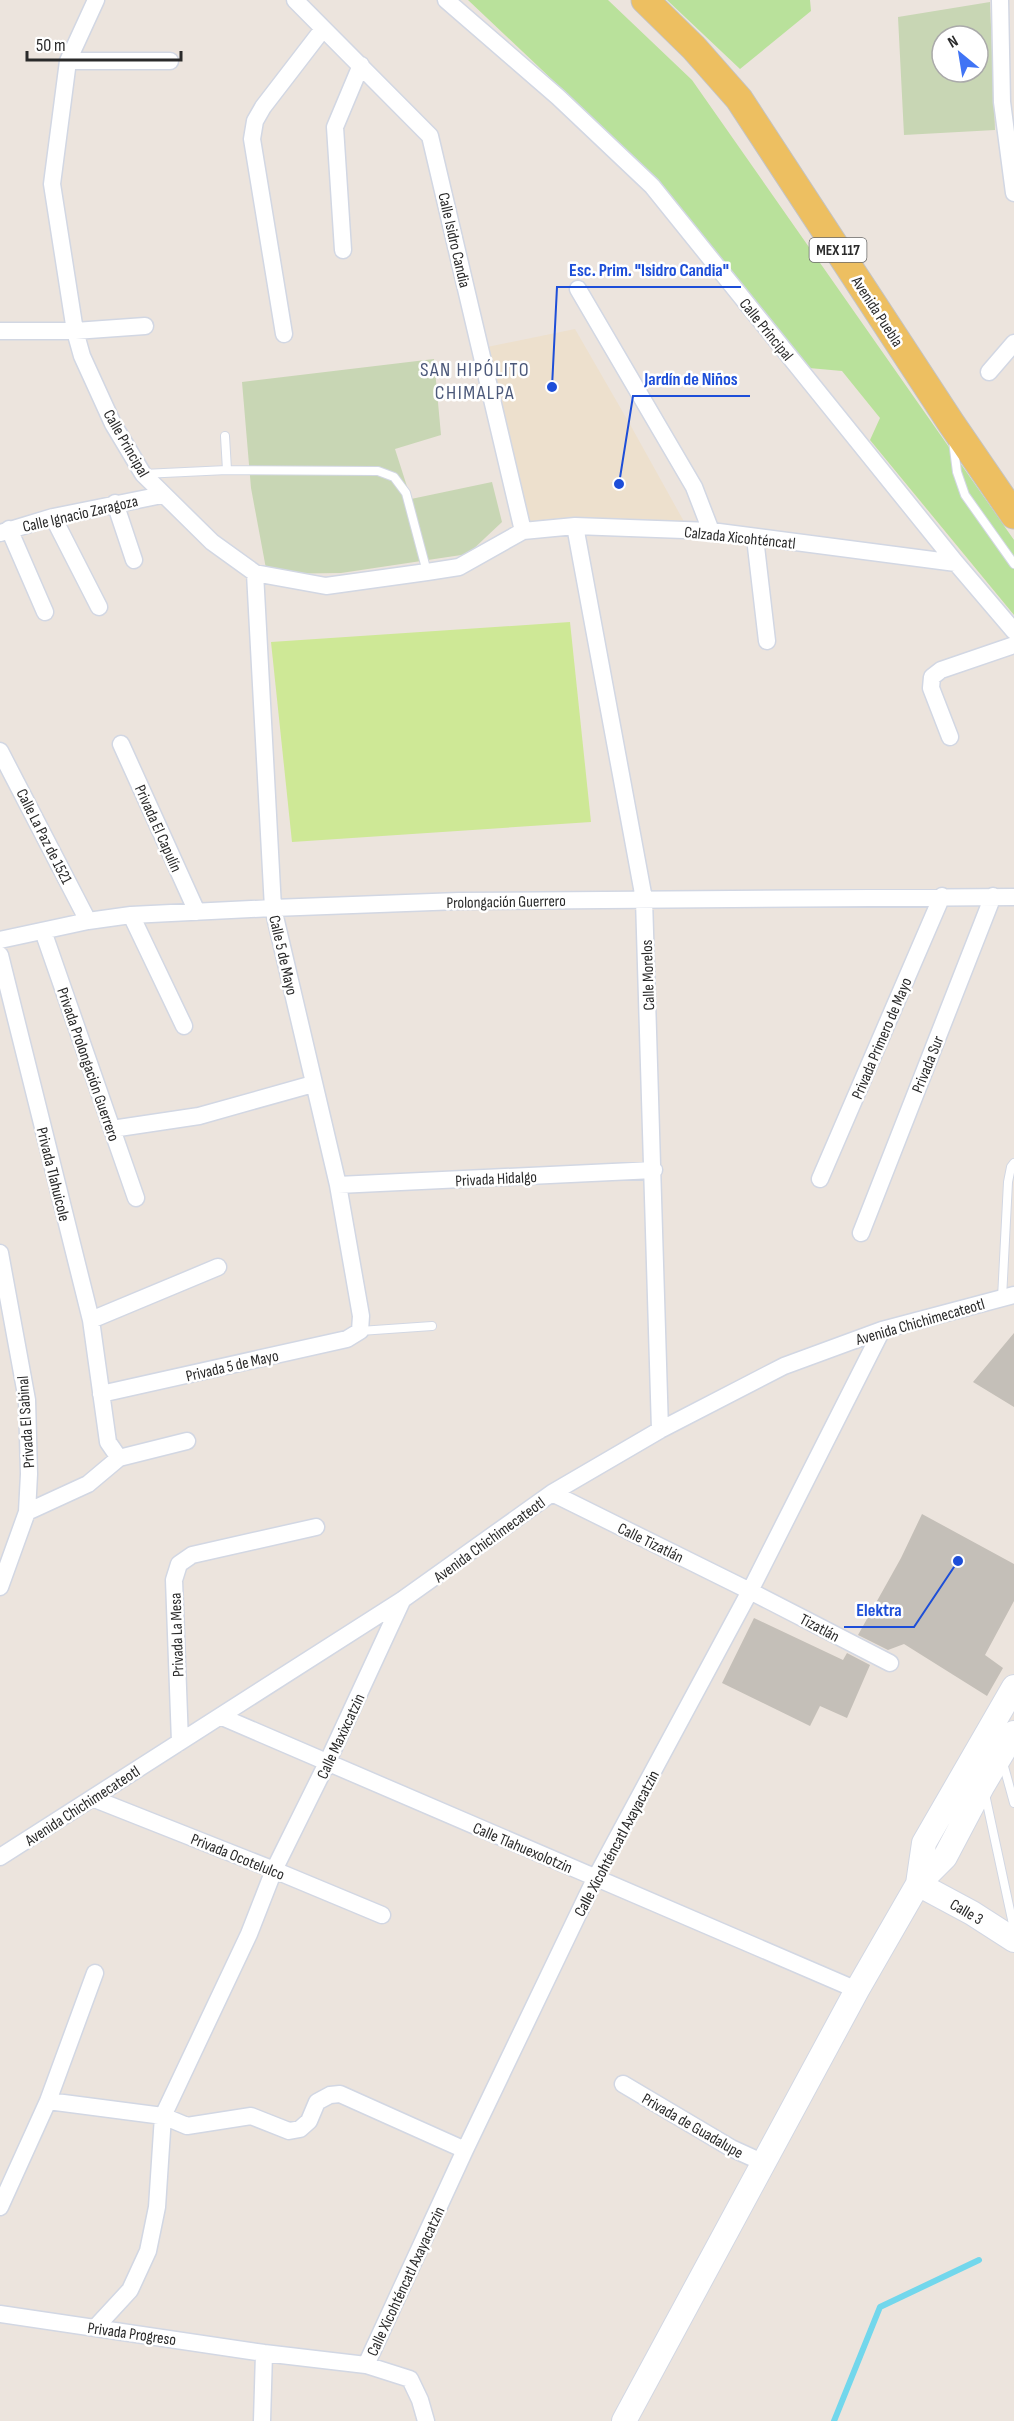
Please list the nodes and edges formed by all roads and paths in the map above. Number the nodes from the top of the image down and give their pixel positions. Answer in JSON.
{"nodes":[{"id":1,"x":96,"y":0,"type":"edge"},
{"id":2,"x":295,"y":0,"type":"edge"},
{"id":3,"x":446,"y":0,"type":"edge"},
{"id":4,"x":645,"y":0,"type":"edge"},
{"id":5,"x":1000,"y":0,"type":"edge"},
{"id":6,"x":323,"y":28,"type":"junction"},
{"id":7,"x":69,"y":61,"type":"junction"},
{"id":8,"x":170,"y":61,"type":"dead end"},
{"id":9,"x":360,"y":65,"type":"junction"},
{"id":10,"x":1012,"y":157,"type":"edge"},
{"id":11,"x":1014,"y":193,"type":"edge"},
{"id":12,"x":343,"y":250,"type":"dead end"},
{"id":13,"x":578,"y":289,"type":"dead end"},
{"id":14,"x":145,"y":326,"type":"dead end"},
{"id":15,"x":0,"y":331,"type":"edge"},
{"id":16,"x":75,"y":331,"type":"junction"},
{"id":17,"x":284,"y":334,"type":"dead end"},
{"id":18,"x":1014,"y":343,"type":"edge"},
{"id":19,"x":989,"y":372,"type":"dead end"},
{"id":20,"x":951,"y":423,"type":"junction"},
{"id":21,"x":225,"y":436,"type":"dead end"},
{"id":22,"x":227,"y":470,"type":"junction"},
{"id":23,"x":143,"y":474,"type":"junction"},
{"id":24,"x":162,"y":495,"type":"junction"},
{"id":25,"x":115,"y":503,"type":"junction"},
{"id":26,"x":1014,"y":515,"type":"edge"},
{"id":27,"x":53,"y":517,"type":"junction"},
{"id":28,"x":575,"y":526,"type":"junction"},
{"id":29,"x":5,"y":531,"type":"edge"},
{"id":30,"x":523,"y":531,"type":"junction"},
{"id":31,"x":711,"y":531,"type":"junction"},
{"id":32,"x":755,"y":538,"type":"junction"},
{"id":33,"x":134,"y":560,"type":"dead end"},
{"id":34,"x":956,"y":563,"type":"junction"},
{"id":35,"x":1014,"y":564,"type":"edge"},
{"id":36,"x":428,"y":572,"type":"junction"},
{"id":37,"x":255,"y":573,"type":"junction"},
{"id":38,"x":99,"y":607,"type":"dead end"},
{"id":39,"x":45,"y":612,"type":"dead end"},
{"id":40,"x":1014,"y":631,"type":"edge"},
{"id":41,"x":767,"y":641,"type":"dead end"},
{"id":42,"x":1014,"y":645,"type":"edge"},
{"id":43,"x":950,"y":737,"type":"dead end"},
{"id":44,"x":121,"y":744,"type":"dead end"},
{"id":45,"x":0,"y":751,"type":"edge"},
{"id":46,"x":942,"y":896,"type":"junction"},
{"id":47,"x":993,"y":896,"type":"junction"},
{"id":48,"x":1014,"y":897,"type":"edge"},
{"id":49,"x":644,"y":899,"type":"junction"},
{"id":50,"x":273,"y":908,"type":"junction"},
{"id":51,"x":197,"y":912,"type":"junction"},
{"id":52,"x":130,"y":915,"type":"junction"},
{"id":53,"x":88,"y":921,"type":"junction"},
{"id":54,"x":43,"y":930,"type":"junction"},
{"id":55,"x":0,"y":940,"type":"edge"},
{"id":56,"x":0,"y":955,"type":"edge"},
{"id":57,"x":184,"y":1026,"type":"dead end"},
{"id":58,"x":313,"y":1084,"type":"junction"},
{"id":59,"x":111,"y":1129,"type":"junction"},
{"id":60,"x":1014,"y":1163,"type":"edge"},
{"id":61,"x":654,"y":1170,"type":"junction"},
{"id":62,"x":820,"y":1179,"type":"dead end"},
{"id":63,"x":338,"y":1185,"type":"junction"},
{"id":64,"x":136,"y":1198,"type":"dead end"},
{"id":65,"x":861,"y":1233,"type":"dead end"},
{"id":66,"x":0,"y":1253,"type":"edge"},
{"id":67,"x":218,"y":1267,"type":"dead end"},
{"id":68,"x":1008,"y":1297,"type":"edge"},
{"id":69,"x":90,"y":1320,"type":"junction"},
{"id":70,"x":432,"y":1326,"type":"dead end"},
{"id":71,"x":882,"y":1330,"type":"junction"},
{"id":72,"x":360,"y":1331,"type":"junction"},
{"id":73,"x":101,"y":1394,"type":"junction"},
{"id":74,"x":660,"y":1430,"type":"junction"},
{"id":75,"x":187,"y":1441,"type":"dead end"},
{"id":76,"x":119,"y":1458,"type":"junction"},
{"id":77,"x":552,"y":1493,"type":"junction"},
{"id":78,"x":27,"y":1512,"type":"junction"},
{"id":79,"x":316,"y":1527,"type":"dead end"},
{"id":80,"x":0,"y":1587,"type":"edge"},
{"id":81,"x":750,"y":1591,"type":"junction"},
{"id":82,"x":402,"y":1600,"type":"junction"},
{"id":83,"x":890,"y":1664,"type":"dead end"},
{"id":84,"x":1014,"y":1687,"type":"edge"},
{"id":85,"x":222,"y":1717,"type":"junction"},
{"id":86,"x":180,"y":1742,"type":"junction"},
{"id":87,"x":1009,"y":1745,"type":"edge"},
{"id":88,"x":327,"y":1763,"type":"junction"},
{"id":89,"x":983,"y":1785,"type":"junction"},
{"id":90,"x":92,"y":1798,"type":"junction"},
{"id":91,"x":1014,"y":1803,"type":"edge"},
{"id":92,"x":3,"y":1852,"type":"edge"},
{"id":93,"x":274,"y":1870,"type":"junction"},
{"id":94,"x":595,"y":1879,"type":"junction"},
{"id":95,"x":918,"y":1884,"type":"junction"},
{"id":96,"x":382,"y":1915,"type":"dead end"},
{"id":97,"x":1014,"y":1929,"type":"edge"},
{"id":98,"x":1014,"y":1940,"type":"edge"},
{"id":99,"x":95,"y":1973,"type":"dead end"},
{"id":100,"x":857,"y":1990,"type":"junction"},
{"id":101,"x":623,"y":2085,"type":"dead end"},
{"id":102,"x":48,"y":2101,"type":"junction"},
{"id":103,"x":163,"y":2116,"type":"junction"},
{"id":104,"x":465,"y":2150,"type":"junction"},
{"id":105,"x":764,"y":2163,"type":"junction"},
{"id":106,"x":0,"y":2207,"type":"edge"},
{"id":107,"x":0,"y":2314,"type":"edge"},
{"id":108,"x":95,"y":2328,"type":"junction"},
{"id":109,"x":264,"y":2353,"type":"junction"},
{"id":110,"x":366,"y":2365,"type":"junction"},
{"id":111,"x":262,"y":2421,"type":"edge"},
{"id":112,"x":426,"y":2421,"type":"edge"},
{"id":113,"x":624,"y":2421,"type":"edge"}],
"edges":[{"from":1,"to":7,"type":"street","name":"Calle Principal"},
{"from":2,"to":6,"type":"street","name":"Calle Isidro Candia"},
{"from":3,"to":34,"type":"street","name":"Calle Principal"},
{"from":4,"to":20,"type":"main road","name":"Avenida Puebla","number":"MEX 117"},
{"from":5,"to":10,"type":"street"},
{"from":6,"to":9,"type":"street","name":"Calle Isidro Candia"},
{"from":6,"to":17,"type":"street"},
{"from":7,"to":8,"type":"street"},
{"from":7,"to":16,"type":"street","name":"Calle Principal"},
{"from":9,"to":12,"type":"street"},
{"from":9,"to":30,"type":"street","name":"Calle Isidro Candia"},
{"from":10,"to":11,"type":"street"},
{"from":13,"to":31,"type":"street"},
{"from":14,"to":16,"type":"street"},
{"from":15,"to":16,"type":"street"},
{"from":16,"to":23,"type":"street","name":"Calle Principal"},
{"from":18,"to":19,"type":"street"},
{"from":20,"to":26,"type":"main road","name":"Avenida Puebla","number":"MEX 117"},
{"from":20,"to":35,"type":"lane"},
{"from":21,"to":22,"type":"lane"},
{"from":22,"to":23,"type":"lane"},
{"from":22,"to":36,"type":"lane"},
{"from":23,"to":24,"type":"street","name":"Calle Principal"},
{"from":24,"to":25,"type":"street","name":"Calle Ignacio Zaragoza"},
{"from":24,"to":37,"type":"street","name":"Calle Principal"},
{"from":25,"to":27,"type":"street","name":"Calle Ignacio Zaragoza"},
{"from":25,"to":33,"type":"street"},
{"from":27,"to":29,"type":"street","name":"Calle Ignacio Zaragoza"},
{"from":27,"to":38,"type":"street"},
{"from":28,"to":30,"type":"street","name":"Calzada Xicohténcatl"},
{"from":28,"to":31,"type":"street","name":"Calzada Xicohténcatl"},
{"from":28,"to":49,"type":"street","name":"Calle Morelos"},
{"from":29,"to":39,"type":"street"},
{"from":30,"to":36,"type":"street","name":"Calle Principal"},
{"from":31,"to":32,"type":"street","name":"Calzada Xicohténcatl"},
{"from":32,"to":34,"type":"street","name":"Calzada Xicohténcatl"},
{"from":32,"to":41,"type":"street"},
{"from":34,"to":40,"type":"street","name":"Calle Principal"},
{"from":36,"to":37,"type":"street","name":"Calle Principal"},
{"from":37,"to":50,"type":"street","name":"Calle 5 de Mayo"},
{"from":42,"to":43,"type":"street"},
{"from":44,"to":51,"type":"street","name":"Privada El Capulín"},
{"from":45,"to":53,"type":"street","name":"Calle La Paz de 1521"},
{"from":46,"to":47,"type":"street","name":"Prolongación Guerrero"},
{"from":46,"to":49,"type":"street","name":"Prolongación Guerrero"},
{"from":46,"to":62,"type":"street","name":"Privada Primero de Mayo"},
{"from":47,"to":48,"type":"street","name":"Prolongación Guerrero"},
{"from":47,"to":65,"type":"street","name":"Privada Sur"},
{"from":49,"to":50,"type":"street","name":"Prolongación Guerrero"},
{"from":49,"to":61,"type":"street","name":"Calle Morelos"},
{"from":50,"to":51,"type":"street","name":"Prolongación Guerrero"},
{"from":50,"to":58,"type":"street","name":"Calle 5 de Mayo"},
{"from":51,"to":52,"type":"street","name":"Prolongación Guerrero"},
{"from":52,"to":53,"type":"street","name":"Prolongación Guerrero"},
{"from":52,"to":57,"type":"street"},
{"from":53,"to":54,"type":"street","name":"Prolongación Guerrero"},
{"from":54,"to":55,"type":"street","name":"Prolongación Guerrero"},
{"from":54,"to":59,"type":"street","name":"Privada Prolongación Guerrero"},
{"from":56,"to":69,"type":"street","name":"Privada Tlahuicole"},
{"from":58,"to":59,"type":"street"},
{"from":58,"to":63,"type":"street","name":"Calle 5 de Mayo"},
{"from":59,"to":64,"type":"street","name":"Privada Prolongación Guerrero"},
{"from":60,"to":68,"type":"lane"},
{"from":61,"to":63,"type":"street","name":"Privada Hidalgo"},
{"from":61,"to":74,"type":"street","name":"Calle Morelos"},
{"from":63,"to":72,"type":"street","name":"Calle 5 de Mayo"},
{"from":66,"to":78,"type":"street","name":"Privada El Sabinal"},
{"from":67,"to":69,"type":"street"},
{"from":68,"to":71,"type":"street","name":"Avenida Chichimecateotl"},
{"from":69,"to":73,"type":"street","name":"Privada Tlahuicole"},
{"from":70,"to":72,"type":"lane"},
{"from":71,"to":74,"type":"street","name":"Avenida Chichimecateotl"},
{"from":71,"to":81,"type":"street","name":"Calle Xicohténcatl Axayacatzin"},
{"from":72,"to":73,"type":"street","name":"Privada 5 de Mayo"},
{"from":73,"to":76,"type":"street","name":"Privada Tlahuicole"},
{"from":74,"to":77,"type":"street","name":"Avenida Chichimecateotl"},
{"from":75,"to":76,"type":"street"},
{"from":76,"to":78,"type":"street"},
{"from":77,"to":81,"type":"street","name":"Calle Tizatlán"},
{"from":77,"to":82,"type":"street","name":"Avenida Chichimecateotl"},
{"from":78,"to":80,"type":"street","name":"Privada El Sabinal"},
{"from":79,"to":86,"type":"street","name":"Privada La Mesa"},
{"from":81,"to":83,"type":"street","name":"Tizatlán"},
{"from":81,"to":94,"type":"street","name":"Calle Xicohténcatl Axayacatzin"},
{"from":82,"to":85,"type":"street","name":"Avenida Chichimecateotl"},
{"from":82,"to":88,"type":"street","name":"Calle Maxixcatzin"},
{"from":84,"to":95,"type":"main road"},
{"from":85,"to":86,"type":"street","name":"Avenida Chichimecateotl"},
{"from":85,"to":88,"type":"street","name":"Calle Tlahuexolotzin"},
{"from":86,"to":90,"type":"street","name":"Avenida Chichimecateotl"},
{"from":87,"to":89,"type":"main road"},
{"from":87,"to":91,"type":"lane"},
{"from":88,"to":93,"type":"street","name":"Calle Maxixcatzin"},
{"from":88,"to":94,"type":"street","name":"Calle Tlahuexolotzin"},
{"from":89,"to":95,"type":"main road"},
{"from":89,"to":97,"type":"lane"},
{"from":90,"to":92,"type":"street","name":"Avenida Chichimecateotl"},
{"from":90,"to":93,"type":"street","name":"Privada Ocotelulco"},
{"from":93,"to":96,"type":"street","name":"Privada Ocotelulco"},
{"from":93,"to":103,"type":"street","name":"Calle Maxixcatzin"},
{"from":94,"to":100,"type":"street","name":"Calle Tlahuexolotzin"},
{"from":94,"to":104,"type":"street","name":"Calle Xicohténcatl Axayacatzin"},
{"from":95,"to":98,"type":"main road","name":"Calle 3"},
{"from":95,"to":100,"type":"main road"},
{"from":99,"to":102,"type":"street"},
{"from":100,"to":105,"type":"main road"},
{"from":101,"to":105,"type":"street","name":"Privada de Guadalupe"},
{"from":102,"to":103,"type":"street"},
{"from":102,"to":106,"type":"street"},
{"from":103,"to":104,"type":"street"},
{"from":103,"to":108,"type":"street"},
{"from":104,"to":110,"type":"street","name":"Calle Xicohténcatl Axayacatzin"},
{"from":105,"to":113,"type":"main road"},
{"from":107,"to":108,"type":"street","name":"Privada Progreso"},
{"from":108,"to":109,"type":"street","name":"Privada Progreso"},
{"from":109,"to":110,"type":"street","name":"Privada Progreso"},
{"from":109,"to":111,"type":"street"},
{"from":110,"to":112,"type":"street","name":"Privada Progreso"}]}
